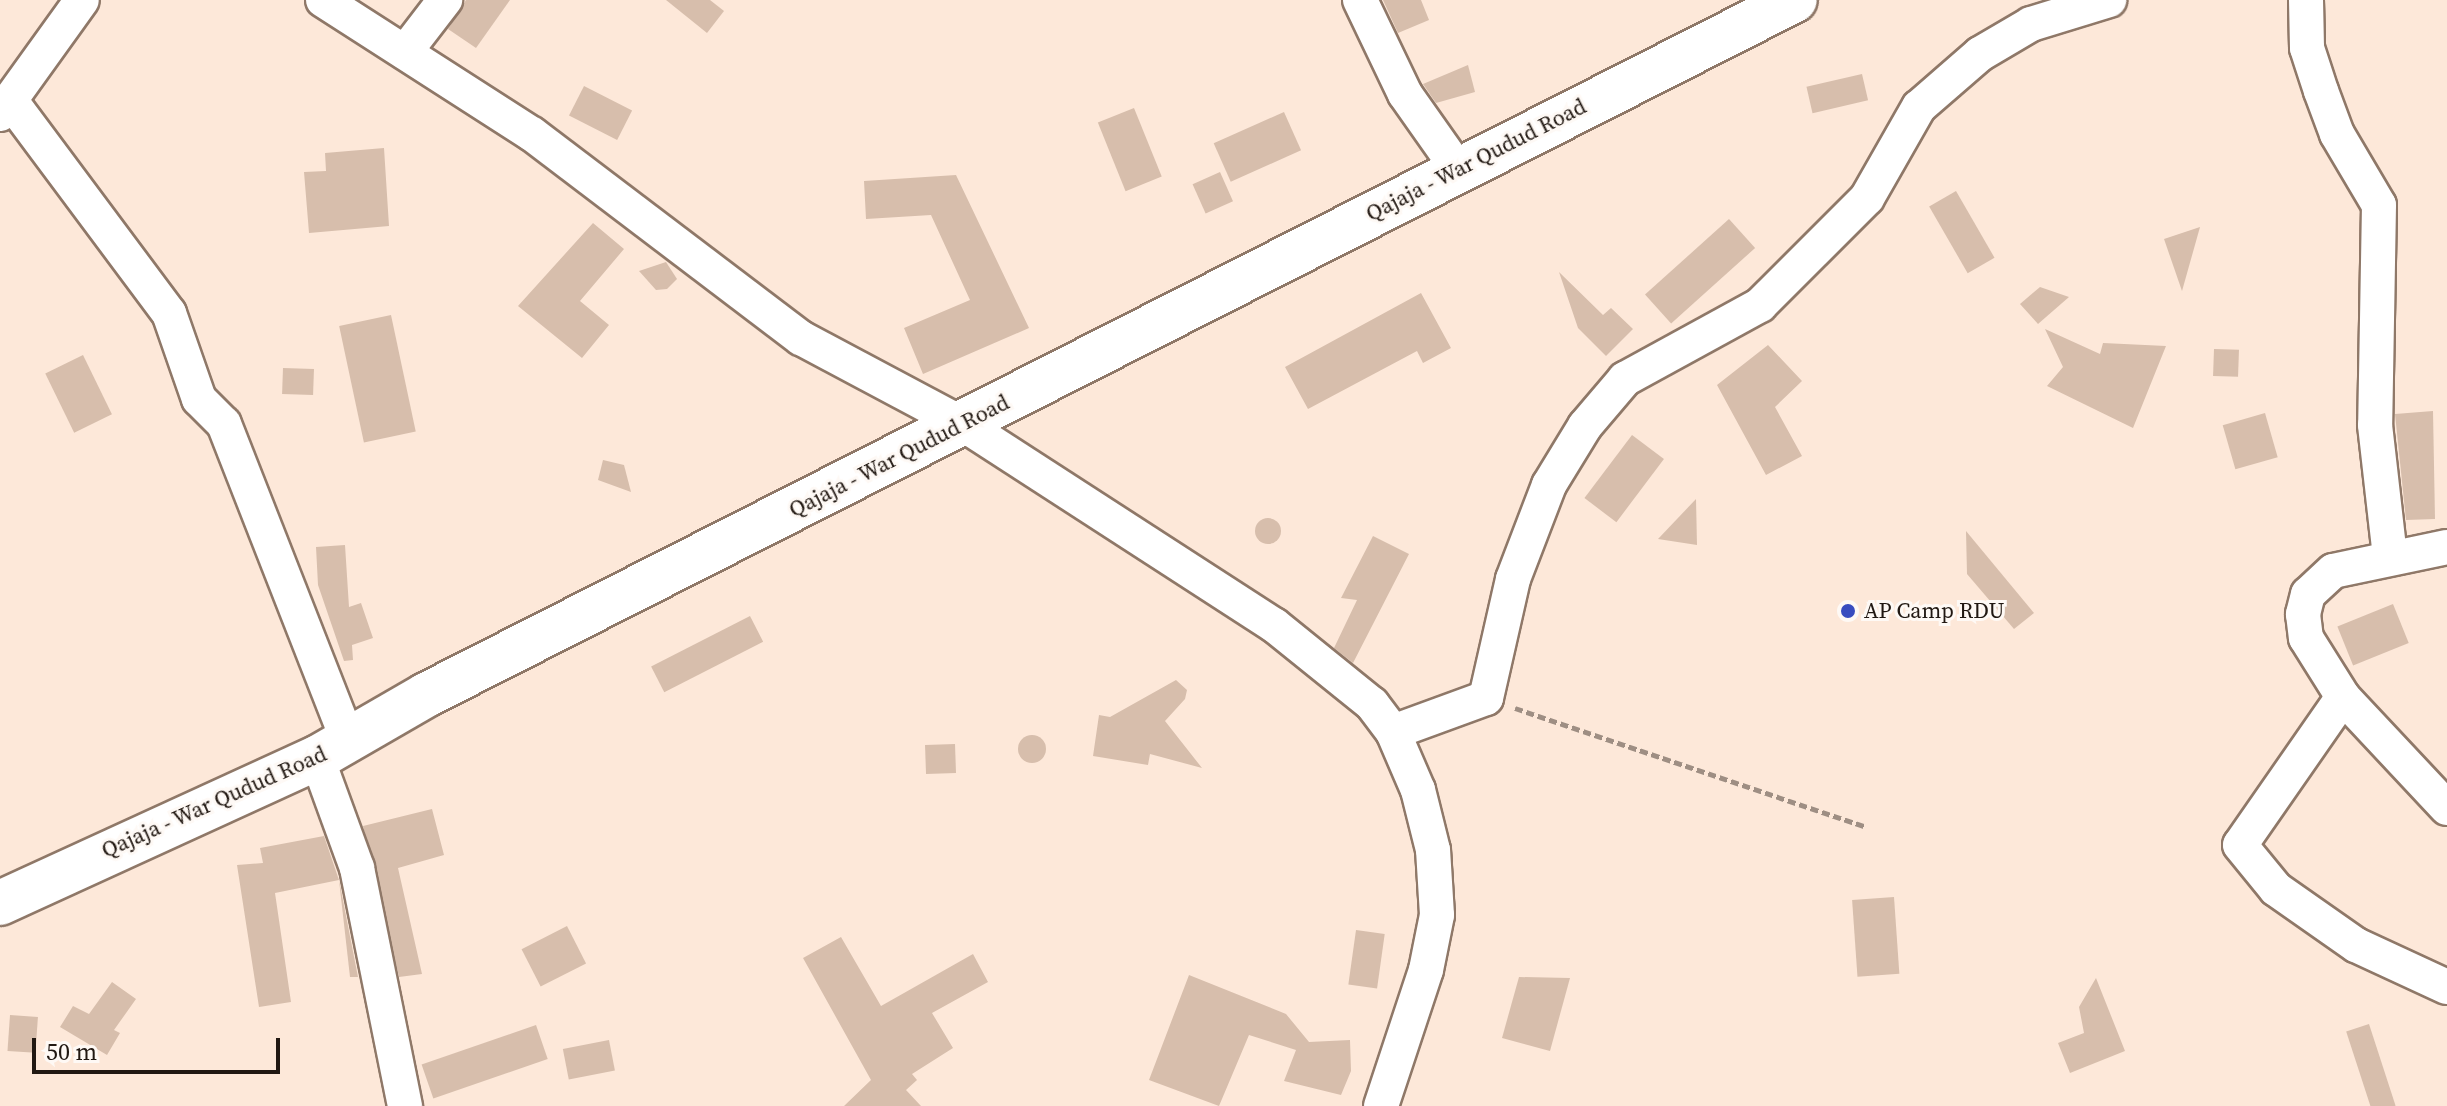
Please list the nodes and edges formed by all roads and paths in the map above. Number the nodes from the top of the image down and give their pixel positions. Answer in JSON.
{"nodes":[{"id":1,"x":82,"y":0,"type":"edge"},
{"id":2,"x":323,"y":0,"type":"edge"},
{"id":3,"x":445,"y":0,"type":"edge"},
{"id":4,"x":1360,"y":0,"type":"edge"},
{"id":5,"x":1795,"y":0,"type":"edge"},
{"id":6,"x":2109,"y":0,"type":"edge"},
{"id":7,"x":2306,"y":0,"type":"edge"},
{"id":8,"x":405,"y":52,"type":"junction"},
{"id":9,"x":5,"y":107,"type":"edge"},
{"id":10,"x":1458,"y":169,"type":"junction"},
{"id":11,"x":963,"y":424,"type":"junction"},
{"id":12,"x":2447,"y":547,"type":"edge"},
{"id":13,"x":2390,"y":557,"type":"junction"},
{"id":14,"x":2343,"y":697,"type":"junction"},
{"id":15,"x":1486,"y":698,"type":"junction"},
{"id":16,"x":1393,"y":732,"type":"junction"},
{"id":17,"x":333,"y":749,"type":"junction"},
{"id":18,"x":2447,"y":808,"type":"edge"},
{"id":19,"x":1866,"y":827,"type":"dead end"},
{"id":20,"x":1,"y":906,"type":"edge"},
{"id":21,"x":2447,"y":987,"type":"edge"},
{"id":22,"x":405,"y":1106,"type":"edge"},
{"id":23,"x":1381,"y":1106,"type":"edge"}],
"edges":[{"from":1,"to":9,"type":"street"},
{"from":2,"to":8,"type":"street"},
{"from":3,"to":8,"type":"street"},
{"from":4,"to":10,"type":"street"},
{"from":5,"to":10,"type":"street","name":"Qajaja - War Qudud Road"},
{"from":6,"to":15,"type":"street"},
{"from":7,"to":13,"type":"street"},
{"from":8,"to":11,"type":"street"},
{"from":9,"to":17,"type":"street"},
{"from":10,"to":11,"type":"street","name":"Qajaja - War Qudud Road"},
{"from":11,"to":16,"type":"street"},
{"from":11,"to":17,"type":"street","name":"Qajaja - War Qudud Road"},
{"from":12,"to":13,"type":"street"},
{"from":13,"to":14,"type":"street"},
{"from":14,"to":18,"type":"street"},
{"from":14,"to":21,"type":"street"},
{"from":15,"to":16,"type":"street"},
{"from":15,"to":19,"type":"path"},
{"from":16,"to":23,"type":"street"},
{"from":17,"to":20,"type":"street","name":"Qajaja - War Qudud Road"},
{"from":17,"to":22,"type":"street"}]}
